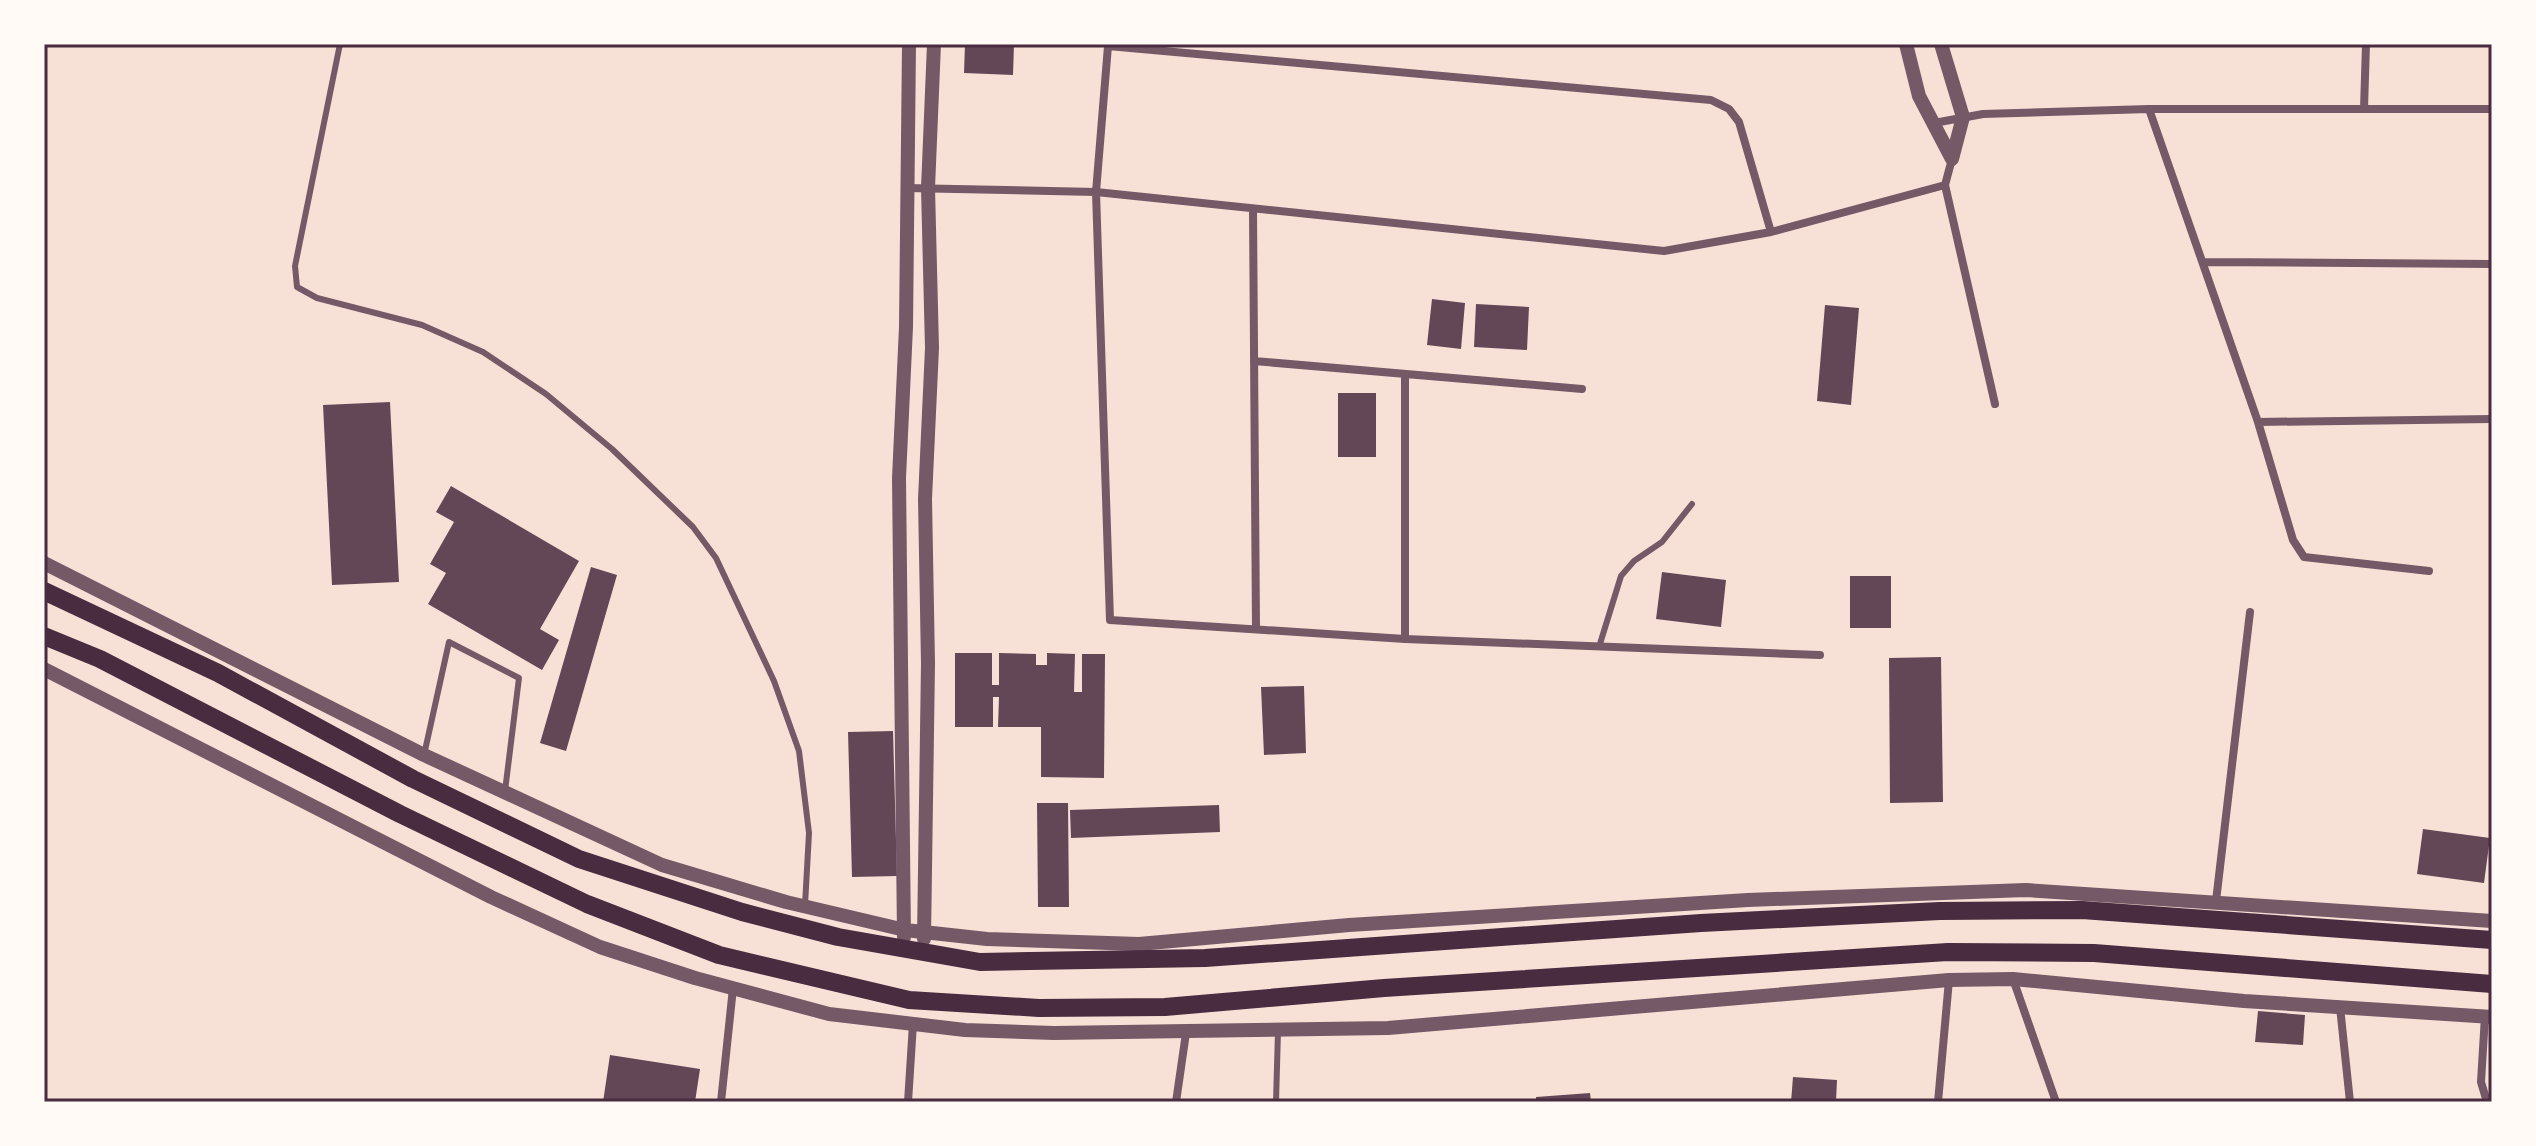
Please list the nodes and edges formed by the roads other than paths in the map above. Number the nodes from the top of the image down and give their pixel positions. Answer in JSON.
{"nodes":[{"id":1,"x":340,"y":44,"type":"edge"},
{"id":2,"x":909,"y":44,"type":"edge"},
{"id":3,"x":934,"y":44,"type":"edge"},
{"id":4,"x":1906,"y":44,"type":"edge"},
{"id":5,"x":1941,"y":44,"type":"edge"},
{"id":6,"x":2366,"y":44,"type":"edge"},
{"id":7,"x":1108,"y":45,"type":"edge"},
{"id":8,"x":2149,"y":109,"type":"junction"},
{"id":9,"x":2364,"y":109,"type":"junction"},
{"id":10,"x":2492,"y":109,"type":"edge"},
{"id":11,"x":1963,"y":117,"type":"junction"},
{"id":12,"x":1934,"y":123,"type":"junction"},
{"id":13,"x":1952,"y":159,"type":"junction"},
{"id":14,"x":1945,"y":185,"type":"junction"},
{"id":15,"x":905,"y":188,"type":"junction"},
{"id":16,"x":928,"y":188,"type":"junction"},
{"id":17,"x":1096,"y":192,"type":"junction"},
{"id":18,"x":1253,"y":209,"type":"junction"},
{"id":19,"x":1771,"y":232,"type":"junction"},
{"id":20,"x":2204,"y":262,"type":"junction"},
{"id":21,"x":2492,"y":264,"type":"edge"},
{"id":22,"x":1254,"y":361,"type":"junction"},
{"id":23,"x":1405,"y":375,"type":"junction"},
{"id":24,"x":1582,"y":389,"type":"dead end"},
{"id":25,"x":1995,"y":404,"type":"dead end"},
{"id":26,"x":2492,"y":419,"type":"edge"},
{"id":27,"x":2258,"y":422,"type":"junction"},
{"id":28,"x":1692,"y":504,"type":"dead end"},
{"id":29,"x":44,"y":563,"type":"edge"},
{"id":30,"x":2429,"y":571,"type":"dead end"},
{"id":31,"x":44,"y":591,"type":"edge"},
{"id":32,"x":2250,"y":612,"type":"dead end"},
{"id":33,"x":1256,"y":629,"type":"junction"},
{"id":34,"x":44,"y":636,"type":"edge"},
{"id":35,"x":1405,"y":639,"type":"junction"},
{"id":36,"x":1599,"y":647,"type":"junction"},
{"id":37,"x":1820,"y":655,"type":"dead end"},
{"id":38,"x":44,"y":669,"type":"edge"},
{"id":39,"x":424,"y":755,"type":"junction"},
{"id":40,"x":505,"y":792,"type":"junction"},
{"id":41,"x":2216,"y":901,"type":"junction"},
{"id":42,"x":805,"y":906,"type":"junction"},
{"id":43,"x":2492,"y":921,"type":"edge"},
{"id":44,"x":905,"y":930,"type":"junction"},
{"id":45,"x":927,"y":932,"type":"junction"},
{"id":46,"x":2492,"y":940,"type":"edge"},
{"id":47,"x":911,"y":951,"type":"junction"},
{"id":48,"x":2013,"y":979,"type":"junction"},
{"id":49,"x":1949,"y":980,"type":"junction"},
{"id":50,"x":2492,"y":984,"type":"edge"},
{"id":51,"x":733,"y":988,"type":"junction"},
{"id":52,"x":2340,"y":1007,"type":"junction"},
{"id":53,"x":2489,"y":1016,"type":"edge"},
{"id":54,"x":913,"y":1024,"type":"junction"},
{"id":55,"x":1278,"y":1031,"type":"junction"},
{"id":56,"x":1186,"y":1033,"type":"junction"},
{"id":57,"x":721,"y":1102,"type":"edge"},
{"id":58,"x":908,"y":1102,"type":"edge"},
{"id":59,"x":1176,"y":1102,"type":"edge"},
{"id":60,"x":1276,"y":1102,"type":"edge"},
{"id":61,"x":1938,"y":1102,"type":"edge"},
{"id":62,"x":2056,"y":1102,"type":"edge"},
{"id":63,"x":2350,"y":1102,"type":"edge"},
{"id":64,"x":2487,"y":1102,"type":"edge"}],
"edges":[{"from":1,"to":42,"type":"lane"},
{"from":2,"to":15,"type":"street"},
{"from":3,"to":16,"type":"street"},
{"from":4,"to":12,"type":"street"},
{"from":5,"to":11,"type":"street"},
{"from":6,"to":9,"type":"street"},
{"from":7,"to":17,"type":"street"},
{"from":7,"to":19,"type":"street"},
{"from":8,"to":9,"type":"street"},
{"from":8,"to":11,"type":"street"},
{"from":8,"to":20,"type":"street"},
{"from":9,"to":10,"type":"street"},
{"from":11,"to":12,"type":"street"},
{"from":11,"to":13,"type":"street"},
{"from":12,"to":13,"type":"street"},
{"from":13,"to":14,"type":"street"},
{"from":14,"to":19,"type":"street"},
{"from":14,"to":25,"type":"street"},
{"from":15,"to":16,"type":"street"},
{"from":15,"to":44,"type":"street"},
{"from":16,"to":17,"type":"street"},
{"from":16,"to":45,"type":"street"},
{"from":17,"to":18,"type":"street"},
{"from":17,"to":33,"type":"street"},
{"from":18,"to":19,"type":"street"},
{"from":18,"to":22,"type":"street"},
{"from":20,"to":21,"type":"street"},
{"from":20,"to":27,"type":"street"},
{"from":22,"to":23,"type":"street"},
{"from":22,"to":33,"type":"street"},
{"from":23,"to":24,"type":"street"},
{"from":23,"to":35,"type":"street"},
{"from":26,"to":27,"type":"street"},
{"from":27,"to":30,"type":"street"},
{"from":28,"to":36,"type":"lane"},
{"from":29,"to":39,"type":"street"},
{"from":31,"to":47,"type":"main road"},
{"from":32,"to":41,"type":"street"},
{"from":33,"to":35,"type":"street"},
{"from":34,"to":50,"type":"main road"},
{"from":35,"to":36,"type":"street"},
{"from":36,"to":37,"type":"street"},
{"from":38,"to":51,"type":"street"},
{"from":39,"to":40,"type":"street"},
{"from":39,"to":40,"type":"lane"},
{"from":40,"to":42,"type":"street"},
{"from":41,"to":43,"type":"street"},
{"from":41,"to":45,"type":"street"},
{"from":42,"to":44,"type":"street"},
{"from":44,"to":45,"type":"street"},
{"from":44,"to":47,"type":"street"},
{"from":45,"to":47,"type":"street"},
{"from":46,"to":47,"type":"main road"},
{"from":48,"to":49,"type":"street"},
{"from":48,"to":52,"type":"street"},
{"from":48,"to":62,"type":"street"},
{"from":49,"to":55,"type":"street"},
{"from":49,"to":61,"type":"street"},
{"from":51,"to":54,"type":"street"},
{"from":51,"to":57,"type":"street"},
{"from":52,"to":53,"type":"street"},
{"from":52,"to":63,"type":"street"},
{"from":53,"to":64,"type":"street"},
{"from":54,"to":56,"type":"street"},
{"from":54,"to":58,"type":"street"},
{"from":55,"to":56,"type":"street"},
{"from":55,"to":60,"type":"lane"},
{"from":56,"to":59,"type":"street"}]}
